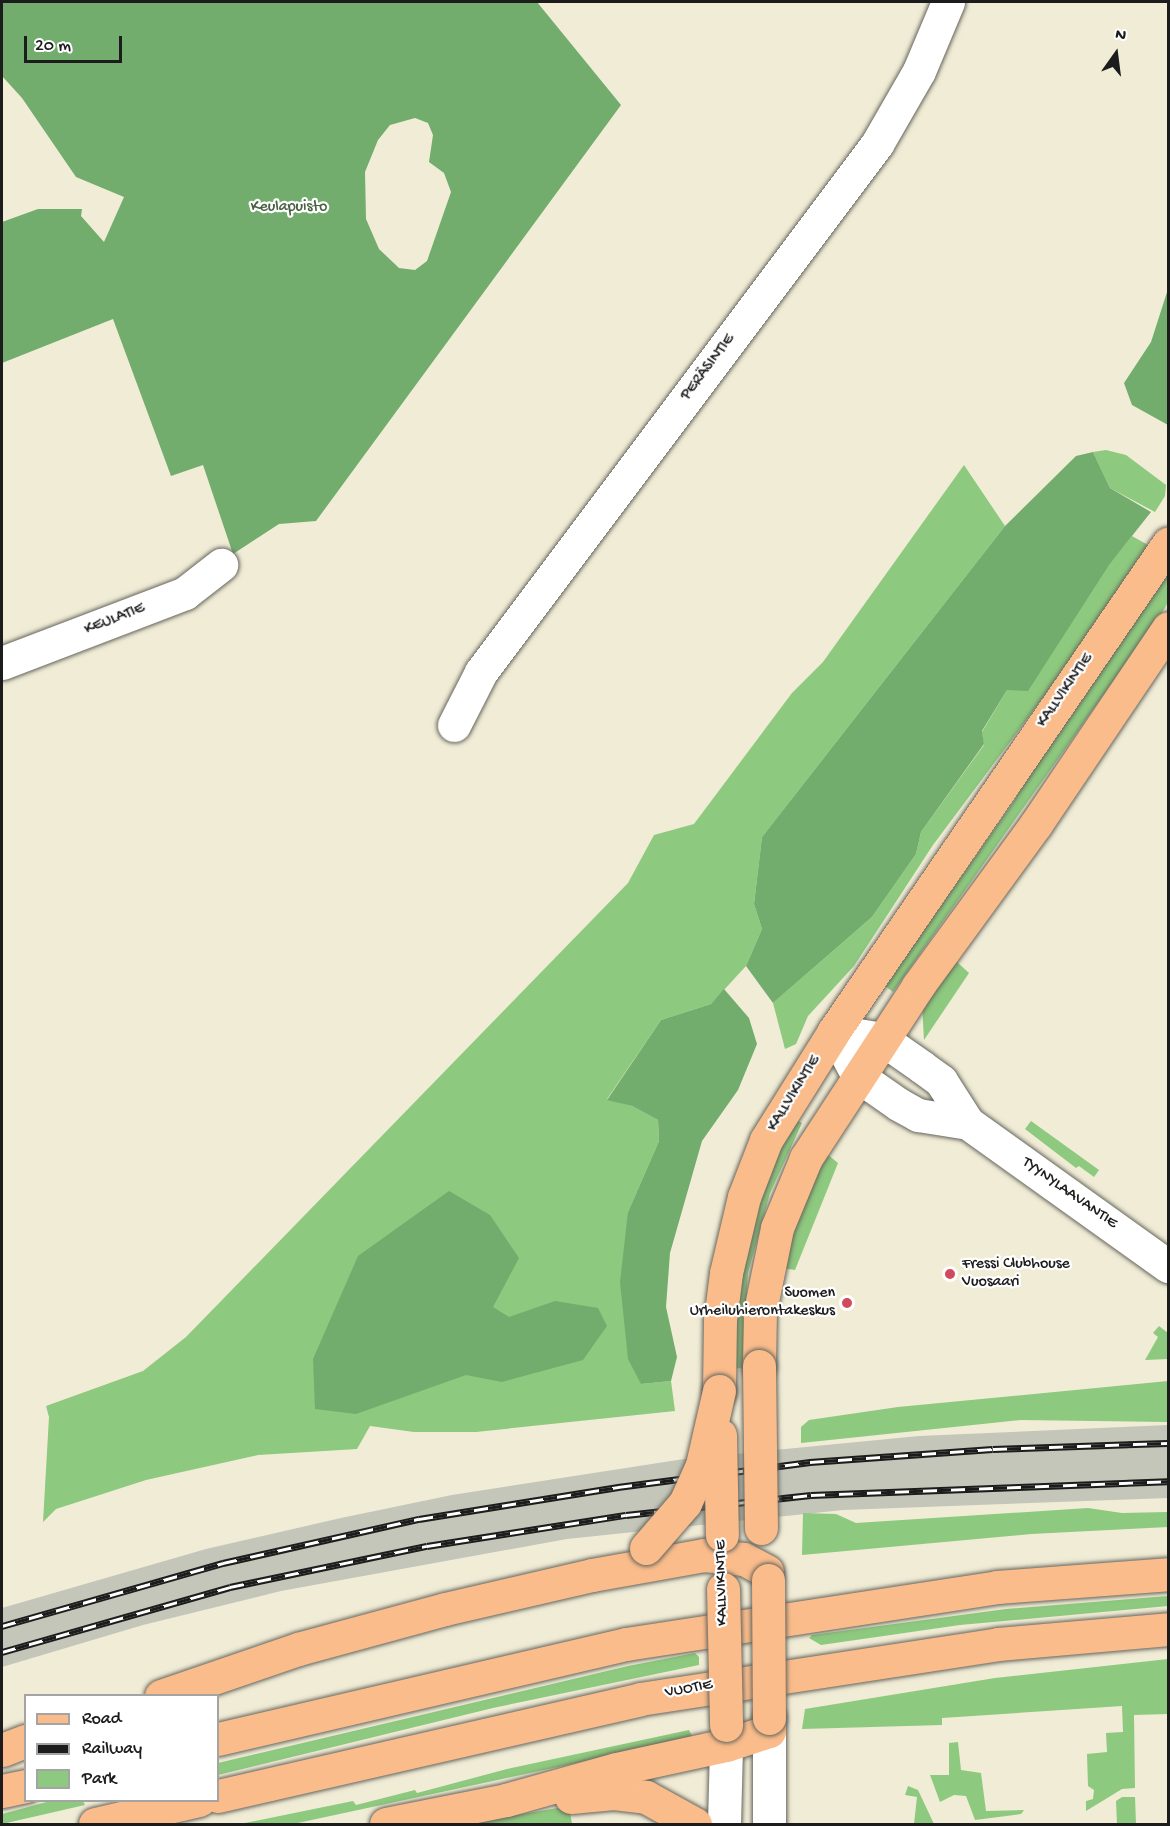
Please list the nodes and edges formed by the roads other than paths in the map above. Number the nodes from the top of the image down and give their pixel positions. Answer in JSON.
{"nodes":[{"id":1,"x":948,"y":2,"type":"edge"},
{"id":2,"x":1168,"y":544,"type":"edge"},
{"id":3,"x":221,"y":565,"type":"dead end"},
{"id":4,"x":1168,"y":628,"type":"edge"},
{"id":5,"x":2,"y":663,"type":"edge"},
{"id":6,"x":454,"y":725,"type":"dead end"},
{"id":7,"x":834,"y":1031,"type":"junction"},
{"id":8,"x":882,"y":1039,"type":"junction"},
{"id":9,"x":858,"y":1076,"type":"junction"},
{"id":10,"x":968,"y":1123,"type":"junction"},
{"id":11,"x":1168,"y":1266,"type":"edge"},
{"id":12,"x":719,"y":1391,"type":"junction"},
{"id":13,"x":722,"y":1545,"type":"junction"},
{"id":14,"x":1168,"y":1574,"type":"edge"},
{"id":15,"x":592,"y":1575,"type":"junction"},
{"id":16,"x":767,"y":1575,"type":"junction"},
{"id":17,"x":1168,"y":1629,"type":"edge"},
{"id":18,"x":164,"y":1694,"type":"edge"},
{"id":19,"x":769,"y":1724,"type":"junction"},
{"id":20,"x":726,"y":1735,"type":"junction"},
{"id":21,"x":219,"y":1740,"type":"edge"},
{"id":22,"x":24,"y":1743,"type":"edge"},
{"id":23,"x":2,"y":1750,"type":"edge"},
{"id":24,"x":24,"y":1786,"type":"edge"},
{"id":25,"x":2,"y":1791,"type":"edge"},
{"id":26,"x":219,"y":1796,"type":"edge"},
{"id":27,"x":506,"y":1800,"type":"junction"},
{"id":28,"x":190,"y":1802,"type":"edge"},
{"id":29,"x":95,"y":1824,"type":"edge"},
{"id":30,"x":386,"y":1824,"type":"edge"},
{"id":31,"x":695,"y":1824,"type":"edge"},
{"id":32,"x":724,"y":1824,"type":"edge"},
{"id":33,"x":769,"y":1824,"type":"edge"}],
"edges":[{"from":1,"to":6,"type":"street","name":"PERÄSINTIE"},
{"from":2,"to":7,"type":"main road","name":"KALLVIKINTIE"},
{"from":3,"to":5,"type":"street","name":"KEULATIE"},
{"from":4,"to":8,"type":"main road"},
{"from":7,"to":8,"type":"street","name":"TYYNYLAAVANTIE"},
{"from":7,"to":9,"type":"street","name":"TYYNYLAAVANTIE"},
{"from":7,"to":12,"type":"main road","name":"KALLVIKINTIE"},
{"from":8,"to":9,"type":"main road"},
{"from":8,"to":10,"type":"street","name":"TYYNYLAAVANTIE"},
{"from":9,"to":10,"type":"street","name":"TYYNYLAAVANTIE"},
{"from":9,"to":16,"type":"main road","bridge":true},
{"from":10,"to":11,"type":"street","name":"TYYNYLAAVANTIE"},
{"from":12,"to":13,"type":"main road","name":"KALLVIKINTIE","bridge":true},
{"from":12,"to":15,"type":"main road","bridge":true},
{"from":13,"to":15,"type":"main road"},
{"from":13,"to":16,"type":"main road"},
{"from":13,"to":20,"type":"main road","name":"KALLVIKINTIE","bridge":true},
{"from":14,"to":21,"type":"main road"},
{"from":15,"to":18,"type":"main road"},
{"from":16,"to":19,"type":"main road","bridge":true},
{"from":17,"to":26,"type":"main road","name":"VUOTIE"},
{"from":19,"to":20,"type":"main road"},
{"from":19,"to":33,"type":"street"},
{"from":20,"to":27,"type":"main road"},
{"from":20,"to":32,"type":"street"},
{"from":22,"to":23,"type":"main road"},
{"from":24,"to":25,"type":"main road"},
{"from":27,"to":30,"type":"main road"},
{"from":27,"to":31,"type":"main road"},
{"from":28,"to":29,"type":"main road"}]}
